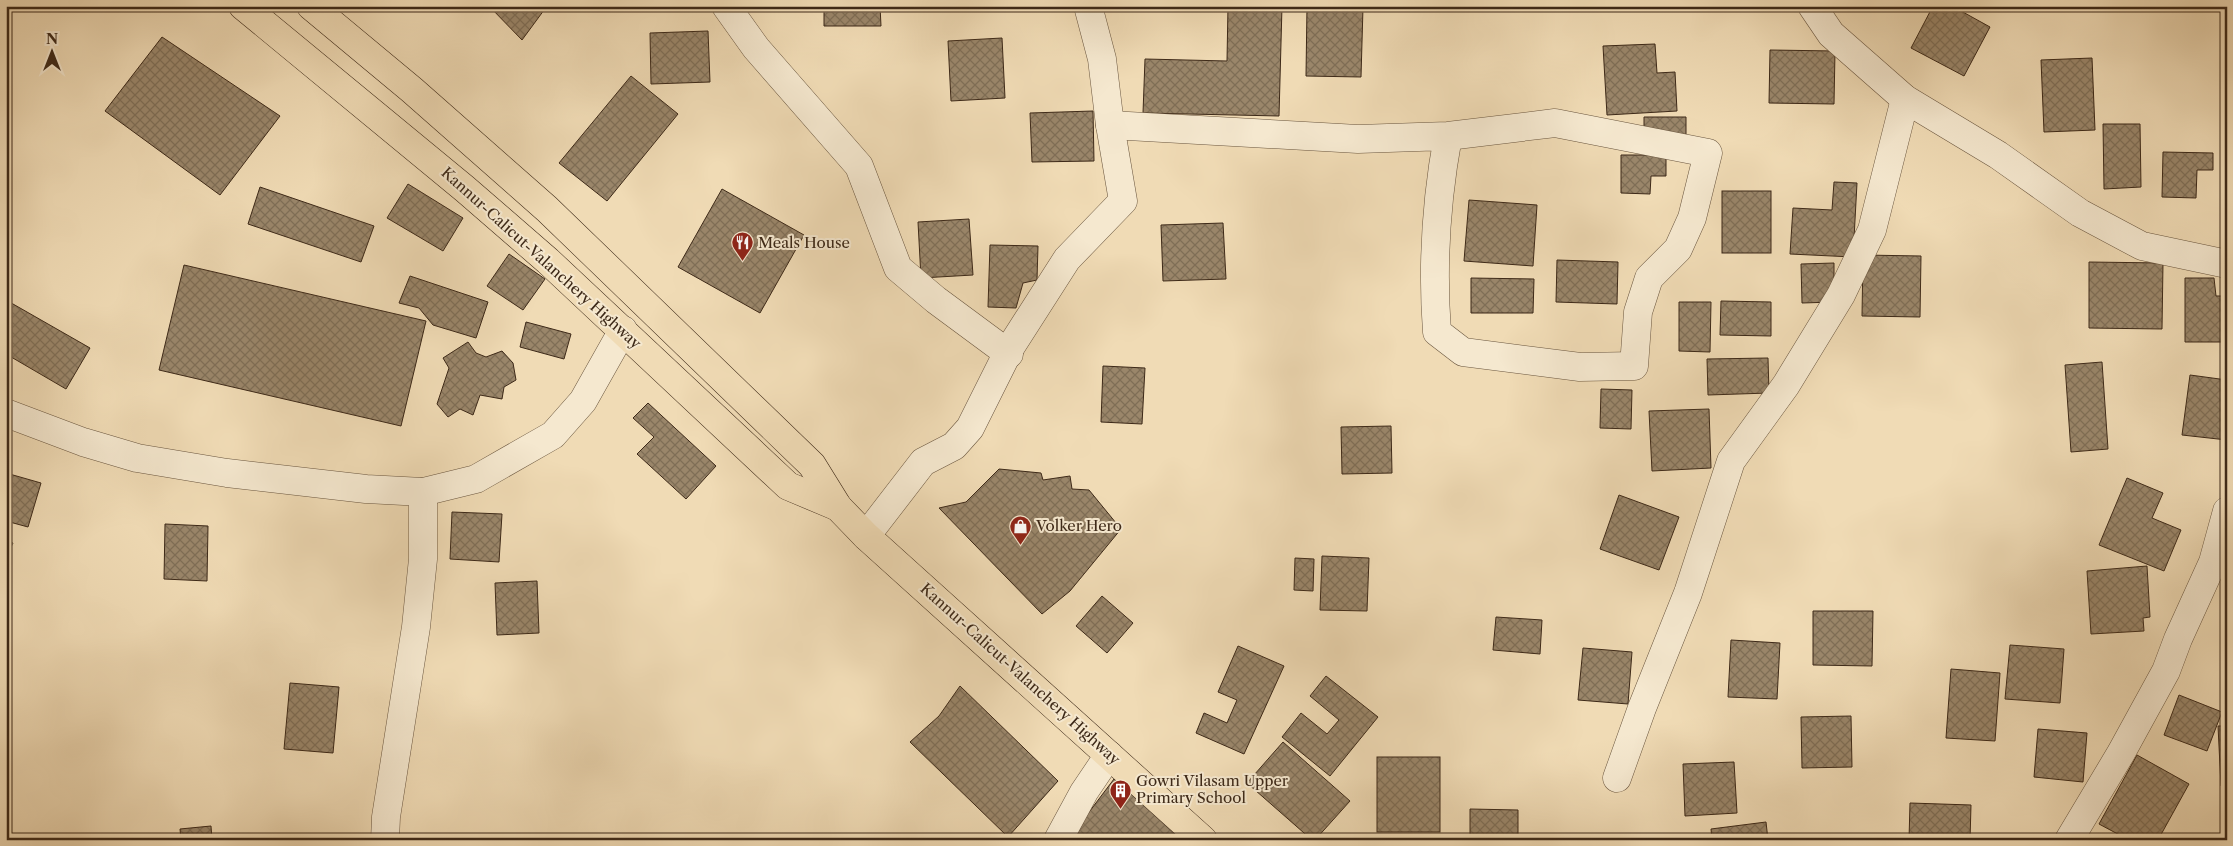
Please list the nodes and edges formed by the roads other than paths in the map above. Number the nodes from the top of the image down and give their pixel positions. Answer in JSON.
{"nodes":[{"id":1,"x":243,"y":6,"type":"edge"},
{"id":2,"x":311,"y":6,"type":"edge"},
{"id":3,"x":726,"y":6,"type":"edge"},
{"id":4,"x":1088,"y":6,"type":"edge"},
{"id":5,"x":1812,"y":6,"type":"edge"},
{"id":6,"x":1905,"y":98,"type":"junction"},
{"id":7,"x":1110,"y":126,"type":"junction"},
{"id":8,"x":1448,"y":136,"type":"junction"},
{"id":9,"x":2227,"y":264,"type":"edge"},
{"id":10,"x":641,"y":300,"type":"junction"},
{"id":11,"x":623,"y":330,"type":"junction"},
{"id":12,"x":1009,"y":354,"type":"junction"},
{"id":13,"x":6,"y":413,"type":"edge"},
{"id":14,"x":424,"y":492,"type":"junction"},
{"id":15,"x":838,"y":507,"type":"junction"},
{"id":16,"x":2227,"y":511,"type":"edge"},
{"id":17,"x":866,"y":536,"type":"junction"},
{"id":18,"x":1109,"y":755,"type":"junction"},
{"id":19,"x":1617,"y":778,"type":"dead end"},
{"id":20,"x":384,"y":840,"type":"edge"},
{"id":21,"x":1058,"y":840,"type":"edge"},
{"id":22,"x":1203,"y":840,"type":"edge"},
{"id":23,"x":2069,"y":840,"type":"edge"}],
"edges":[{"from":1,"to":11,"type":"highway","name":"Kannur-Calicut-Valanchery Highway"},
{"from":2,"to":10,"type":"highway","name":"Kannur-Calicut-Valanchery Highway"},
{"from":3,"to":12,"type":"street"},
{"from":4,"to":7,"type":"street"},
{"from":5,"to":6,"type":"street"},
{"from":6,"to":9,"type":"street"},
{"from":6,"to":19,"type":"street"},
{"from":7,"to":8,"type":"street"},
{"from":7,"to":12,"type":"street"},
{"from":8,"to":8,"type":"street"},
{"from":10,"to":11,"type":"highway"},
{"from":10,"to":15,"type":"highway","name":"Kannur-Calicut-Valanchery Highway"},
{"from":11,"to":14,"type":"street"},
{"from":11,"to":15,"type":"highway","name":"Kannur-Calicut-Valanchery Highway"},
{"from":12,"to":17,"type":"street"},
{"from":13,"to":14,"type":"street"},
{"from":14,"to":20,"type":"street"},
{"from":15,"to":17,"type":"highway","name":"Kannur-Calicut-Valanchery Highway"},
{"from":16,"to":23,"type":"street"},
{"from":17,"to":18,"type":"highway","name":"Kannur-Calicut-Valanchery Highway"},
{"from":18,"to":21,"type":"street"},
{"from":18,"to":22,"type":"highway","name":"Kannur-Calicut-Valanchery Highway"}]}
